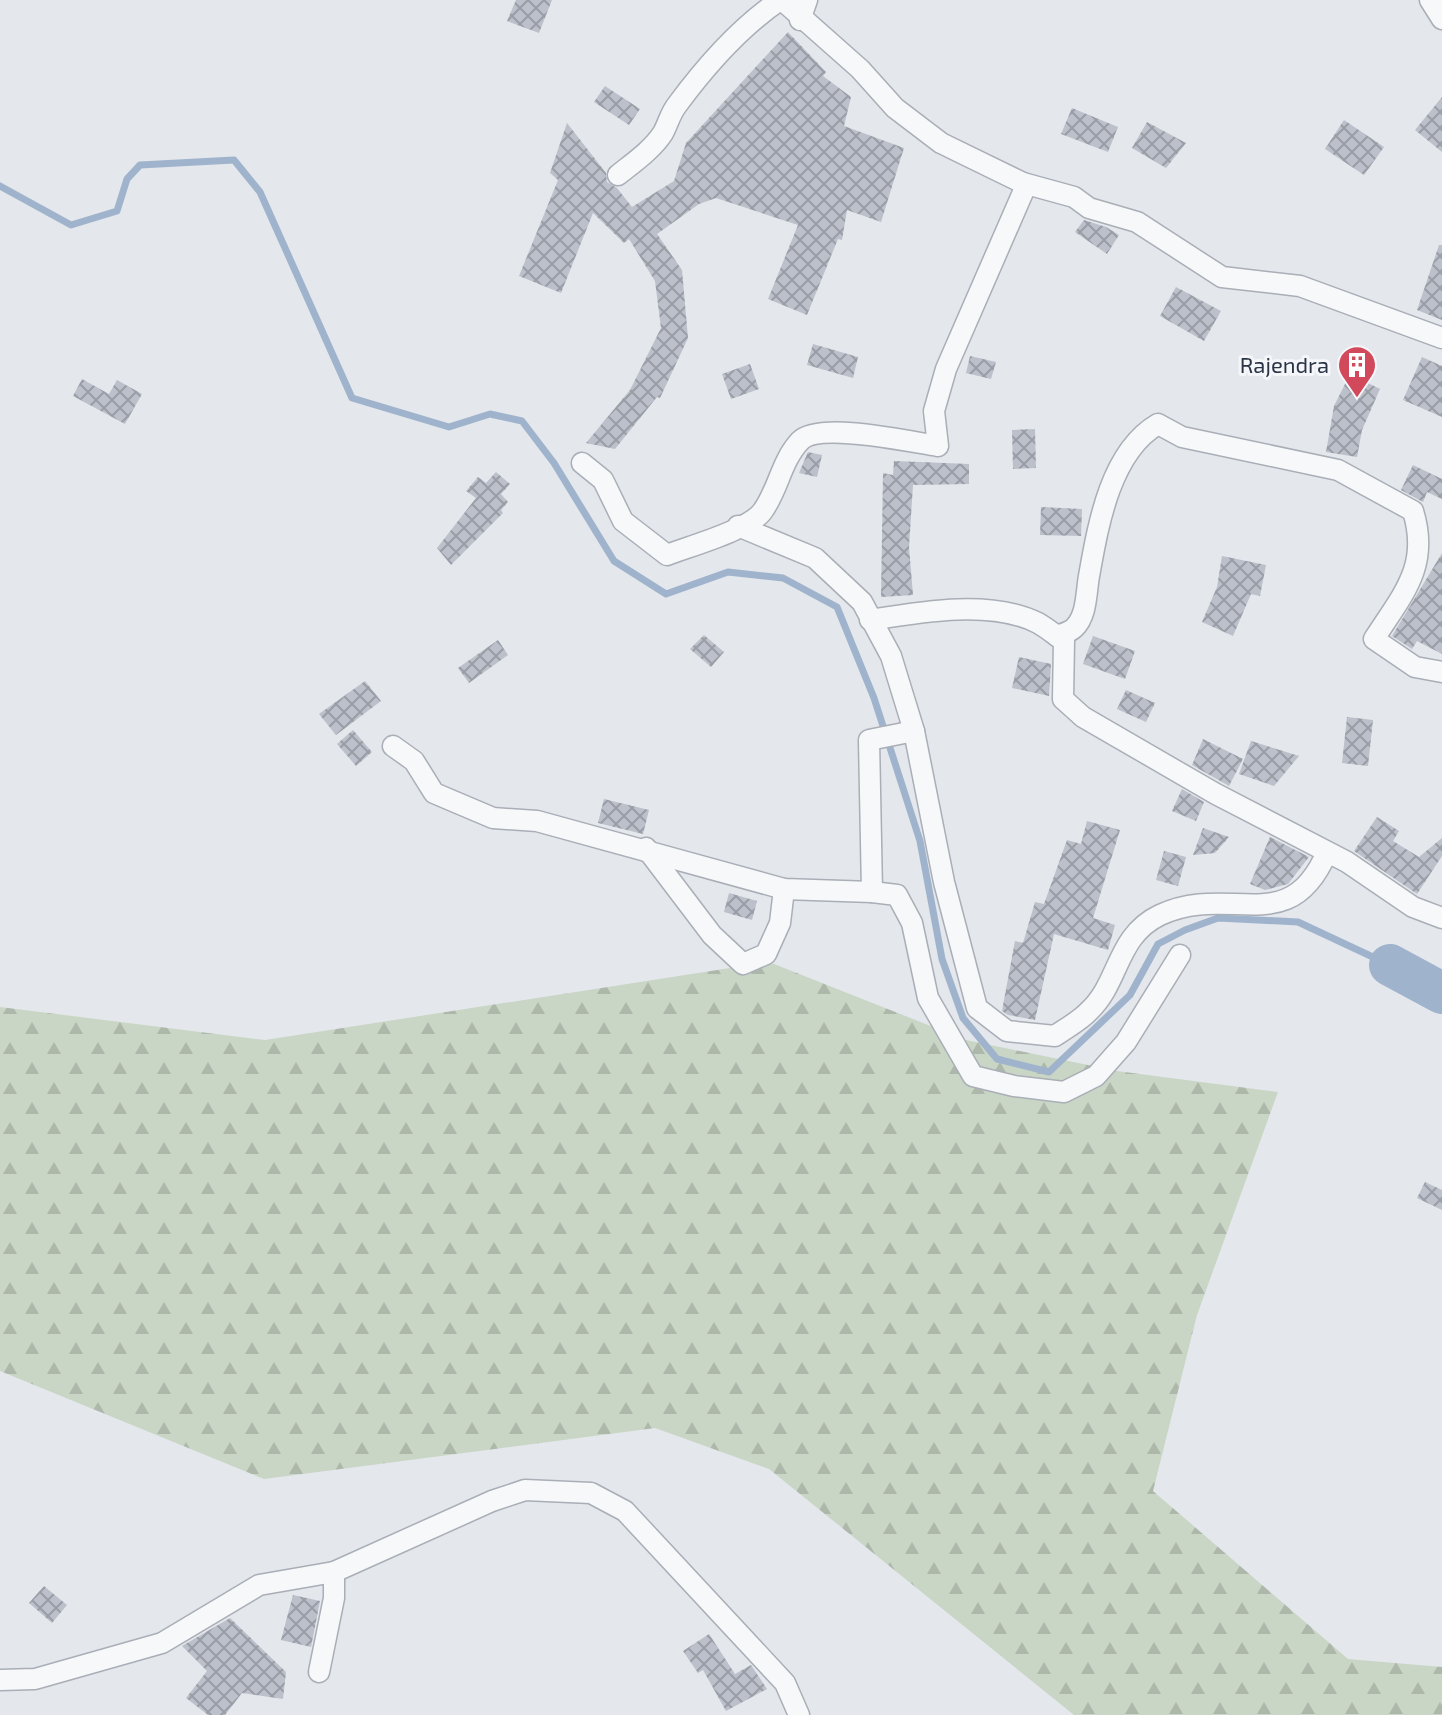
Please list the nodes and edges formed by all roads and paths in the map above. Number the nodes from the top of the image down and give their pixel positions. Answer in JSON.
{"nodes":[{"id":1,"x":781,"y":0,"type":"edge"},
{"id":2,"x":1430,"y":0,"type":"edge"},
{"id":3,"x":804,"y":10,"type":"edge"},
{"id":4,"x":1442,"y":19,"type":"edge"},
{"id":5,"x":618,"y":175,"type":"dead end"},
{"id":6,"x":1023,"y":183,"type":"junction"},
{"id":7,"x":1442,"y":338,"type":"edge"},
{"id":8,"x":582,"y":463,"type":"dead end"},
{"id":9,"x":738,"y":526,"type":"junction"},
{"id":10,"x":870,"y":620,"type":"junction"},
{"id":11,"x":1057,"y":636,"type":"junction"},
{"id":12,"x":1442,"y":672,"type":"edge"},
{"id":13,"x":914,"y":731,"type":"junction"},
{"id":14,"x":393,"y":746,"type":"dead end"},
{"id":15,"x":646,"y":848,"type":"junction"},
{"id":16,"x":1327,"y":852,"type":"junction"},
{"id":17,"x":784,"y":889,"type":"junction"},
{"id":18,"x":872,"y":892,"type":"junction"},
{"id":19,"x":1442,"y":918,"type":"edge"},
{"id":20,"x":1180,"y":955,"type":"dead end"},
{"id":21,"x":334,"y":1572,"type":"junction"},
{"id":22,"x":319,"y":1672,"type":"dead end"},
{"id":23,"x":0,"y":1680,"type":"edge"},
{"id":24,"x":799,"y":1715,"type":"edge"}],
"edges":[{"from":1,"to":3,"type":"street"},
{"from":1,"to":5,"type":"street"},
{"from":2,"to":4,"type":"street"},
{"from":3,"to":6,"type":"street"},
{"from":6,"to":7,"type":"street"},
{"from":6,"to":9,"type":"street"},
{"from":8,"to":9,"type":"street"},
{"from":9,"to":10,"type":"street"},
{"from":10,"to":11,"type":"street"},
{"from":10,"to":13,"type":"street"},
{"from":11,"to":12,"type":"street"},
{"from":11,"to":16,"type":"street"},
{"from":13,"to":16,"type":"street"},
{"from":13,"to":18,"type":"street"},
{"from":14,"to":15,"type":"street"},
{"from":15,"to":17,"type":"street"},
{"from":15,"to":17,"type":"street"},
{"from":16,"to":19,"type":"street"},
{"from":17,"to":18,"type":"street"},
{"from":18,"to":20,"type":"street"},
{"from":21,"to":22,"type":"street"},
{"from":21,"to":23,"type":"street"},
{"from":21,"to":24,"type":"street"}]}
